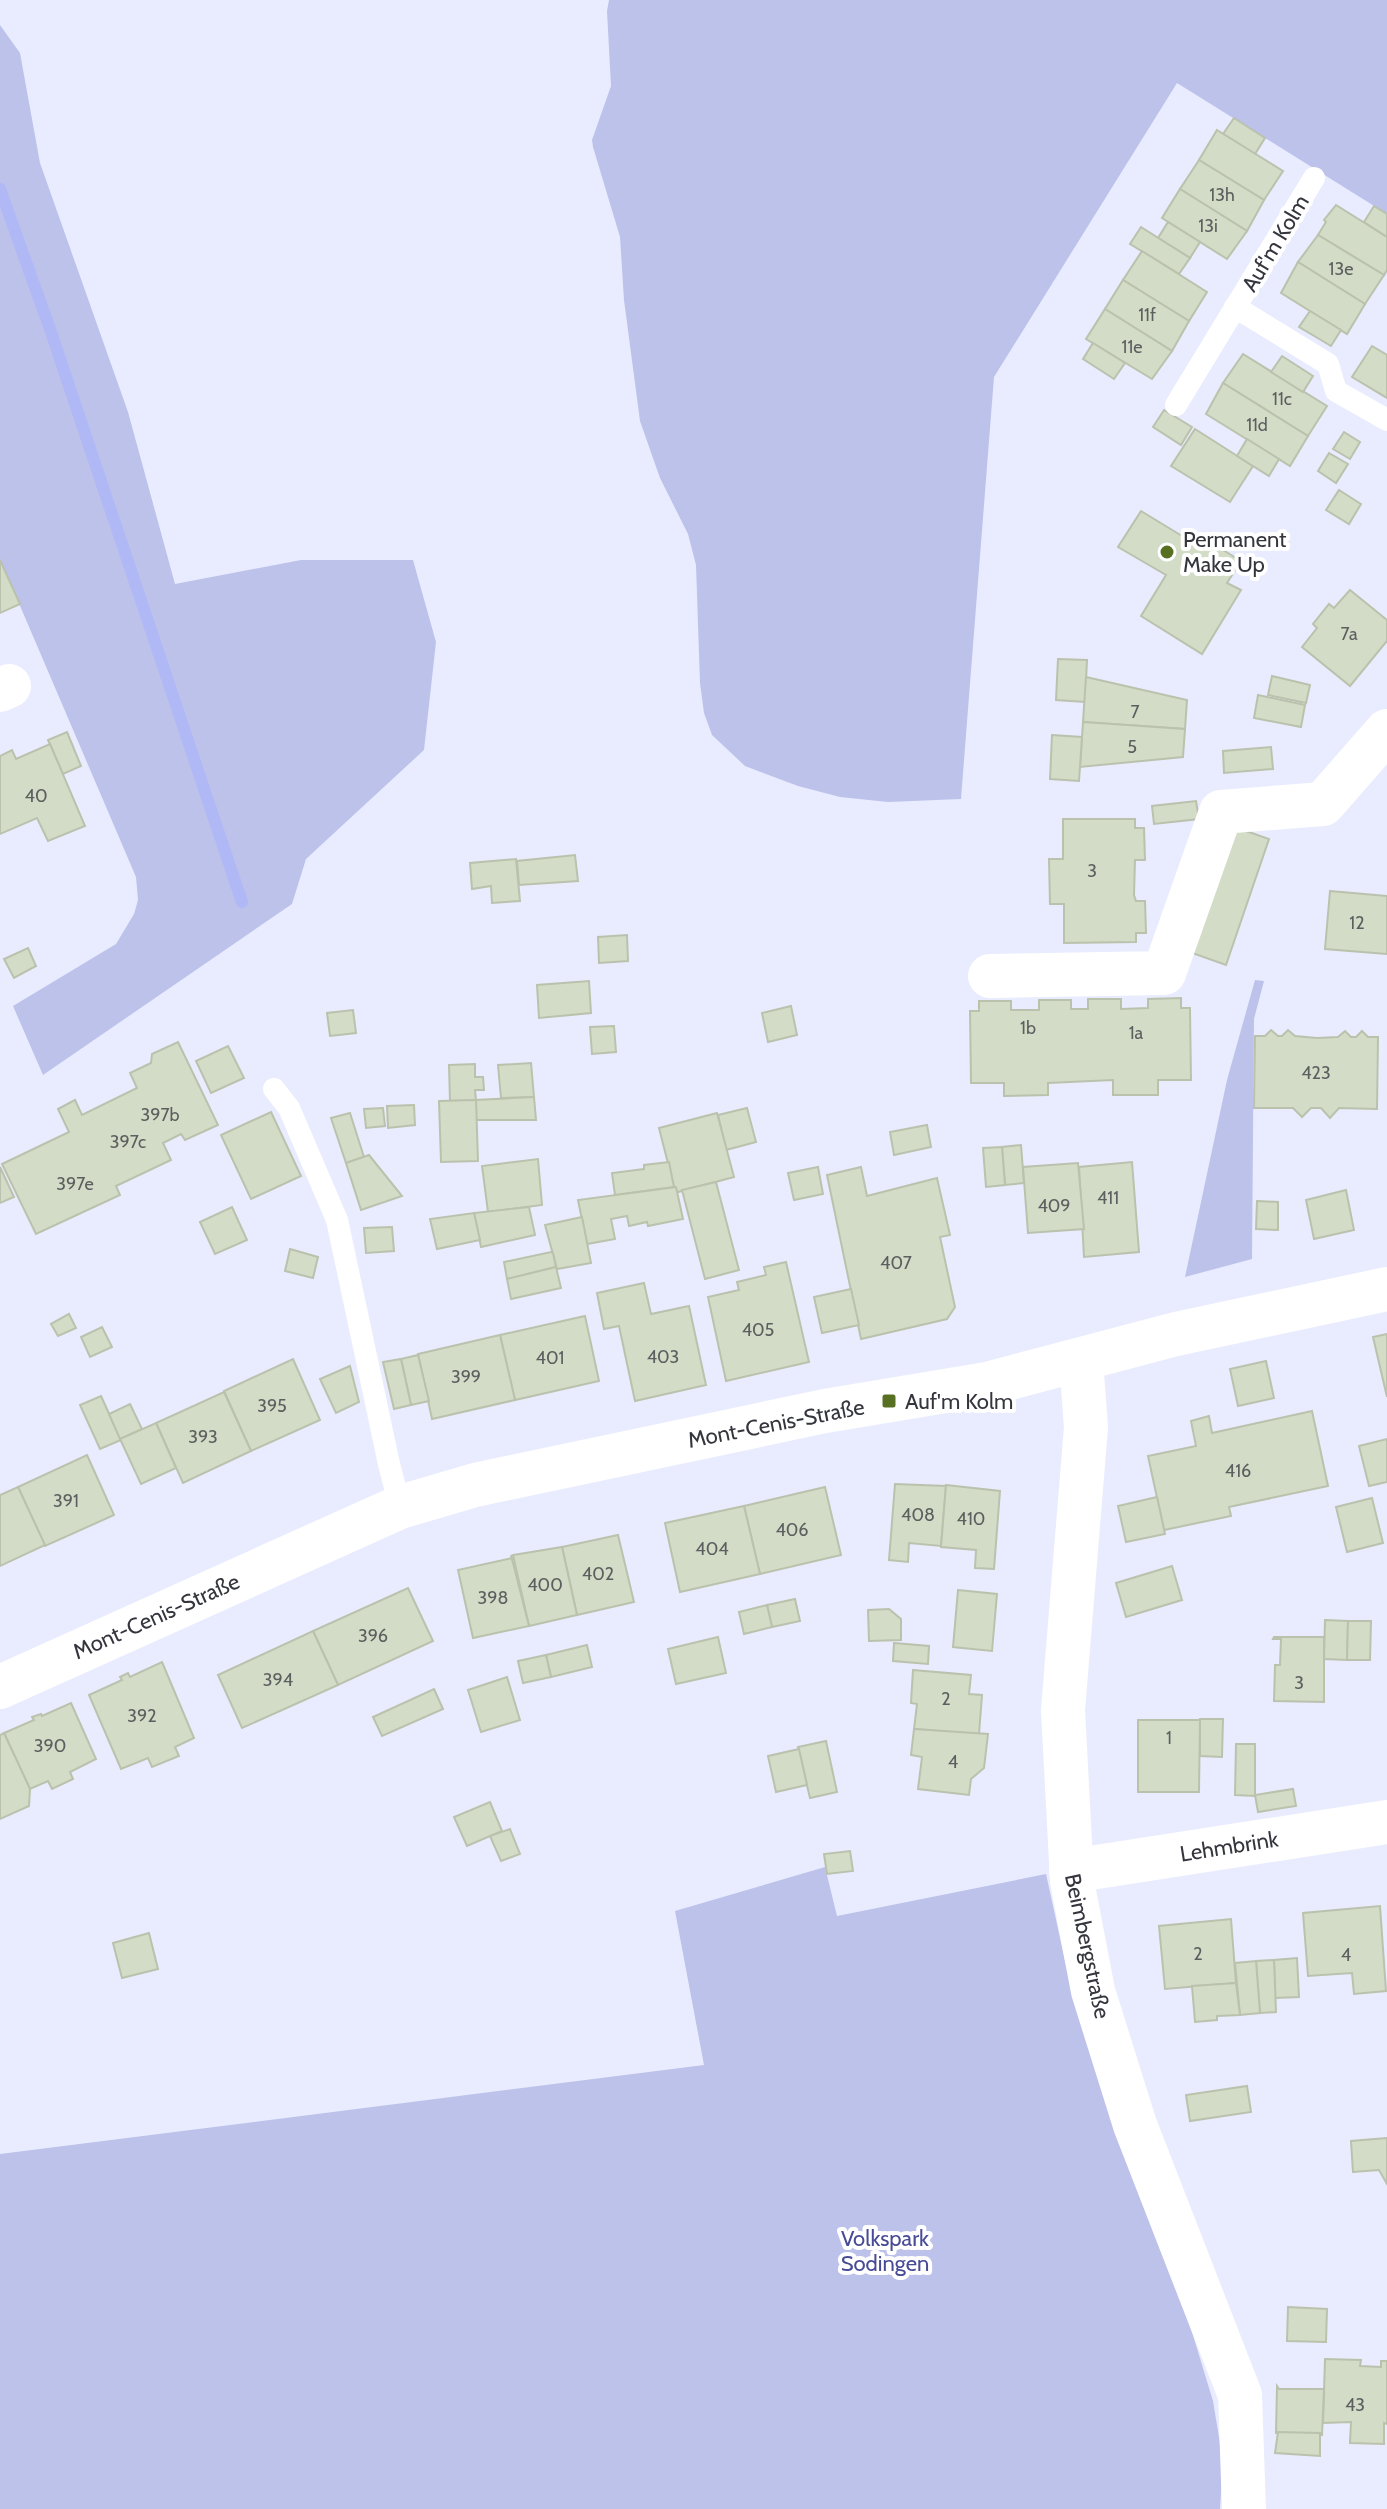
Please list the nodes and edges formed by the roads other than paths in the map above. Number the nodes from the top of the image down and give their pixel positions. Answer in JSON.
{"nodes":[{"id":1,"x":1314,"y":178,"type":"dead end"},
{"id":2,"x":1235,"y":307,"type":"junction"},
{"id":3,"x":1176,"y":405,"type":"dead end"},
{"id":4,"x":1387,"y":420,"type":"edge"},
{"id":5,"x":1387,"y":731,"type":"edge"},
{"id":6,"x":990,"y":976,"type":"dead end"},
{"id":7,"x":274,"y":1089,"type":"dead end"},
{"id":8,"x":1387,"y":1289,"type":"edge"},
{"id":9,"x":1081,"y":1360,"type":"junction"},
{"id":10,"x":400,"y":1507,"type":"junction"},
{"id":11,"x":0,"y":1687,"type":"edge"},
{"id":12,"x":1387,"y":1822,"type":"edge"},
{"id":13,"x":1071,"y":1871,"type":"junction"},
{"id":14,"x":1244,"y":2509,"type":"edge"}],
"edges":[{"from":1,"to":2,"type":"lane","name":"Auf'm Kolm"},
{"from":2,"to":3,"type":"lane","name":"Auf'm Kolm"},
{"from":2,"to":4,"type":"lane","name":"Auf'm Kolm"},
{"from":5,"to":6,"type":"street"},
{"from":7,"to":10,"type":"lane"},
{"from":8,"to":9,"type":"street","name":"Mont-Cenis-Straße"},
{"from":9,"to":10,"type":"street","name":"Mont-Cenis-Straße"},
{"from":9,"to":13,"type":"street","name":"Beimbergstraße"},
{"from":10,"to":11,"type":"street","name":"Mont-Cenis-Straße"},
{"from":12,"to":13,"type":"street","name":"Lehmbrink"},
{"from":13,"to":14,"type":"street","name":"Beimbergstraße"}]}
